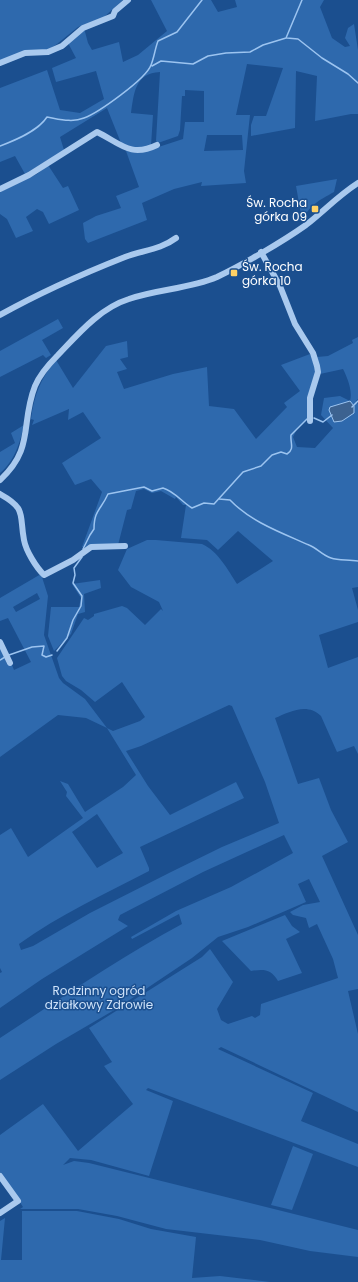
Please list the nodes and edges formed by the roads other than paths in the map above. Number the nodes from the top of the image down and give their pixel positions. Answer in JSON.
{"nodes":[{"id":1,"x":128,"y":0,"type":"edge"},
{"id":2,"x":0,"y":63,"type":"edge"},
{"id":3,"x":157,"y":145,"type":"dead end"},
{"id":4,"x":358,"y":183,"type":"edge"},
{"id":5,"x":0,"y":189,"type":"edge"},
{"id":6,"x":176,"y":238,"type":"dead end"},
{"id":7,"x":260,"y":252,"type":"junction"},
{"id":8,"x":0,"y":315,"type":"edge"},
{"id":9,"x":310,"y":421,"type":"dead end"},
{"id":10,"x":0,"y":480,"type":"edge"},
{"id":11,"x":0,"y":494,"type":"edge"},
{"id":12,"x":125,"y":546,"type":"dead end"},
{"id":13,"x":0,"y":642,"type":"edge"},
{"id":14,"x":10,"y":663,"type":"dead end"},
{"id":15,"x":0,"y":1176,"type":"edge"},
{"id":16,"x":0,"y":1213,"type":"edge"}],
"edges":[{"from":1,"to":2,"type":"street"},
{"from":3,"to":5,"type":"street"},
{"from":4,"to":7,"type":"street"},
{"from":6,"to":8,"type":"street"},
{"from":7,"to":9,"type":"street"},
{"from":7,"to":10,"type":"street"},
{"from":11,"to":12,"type":"street"},
{"from":13,"to":14,"type":"street"},
{"from":15,"to":16,"type":"street"}]}
